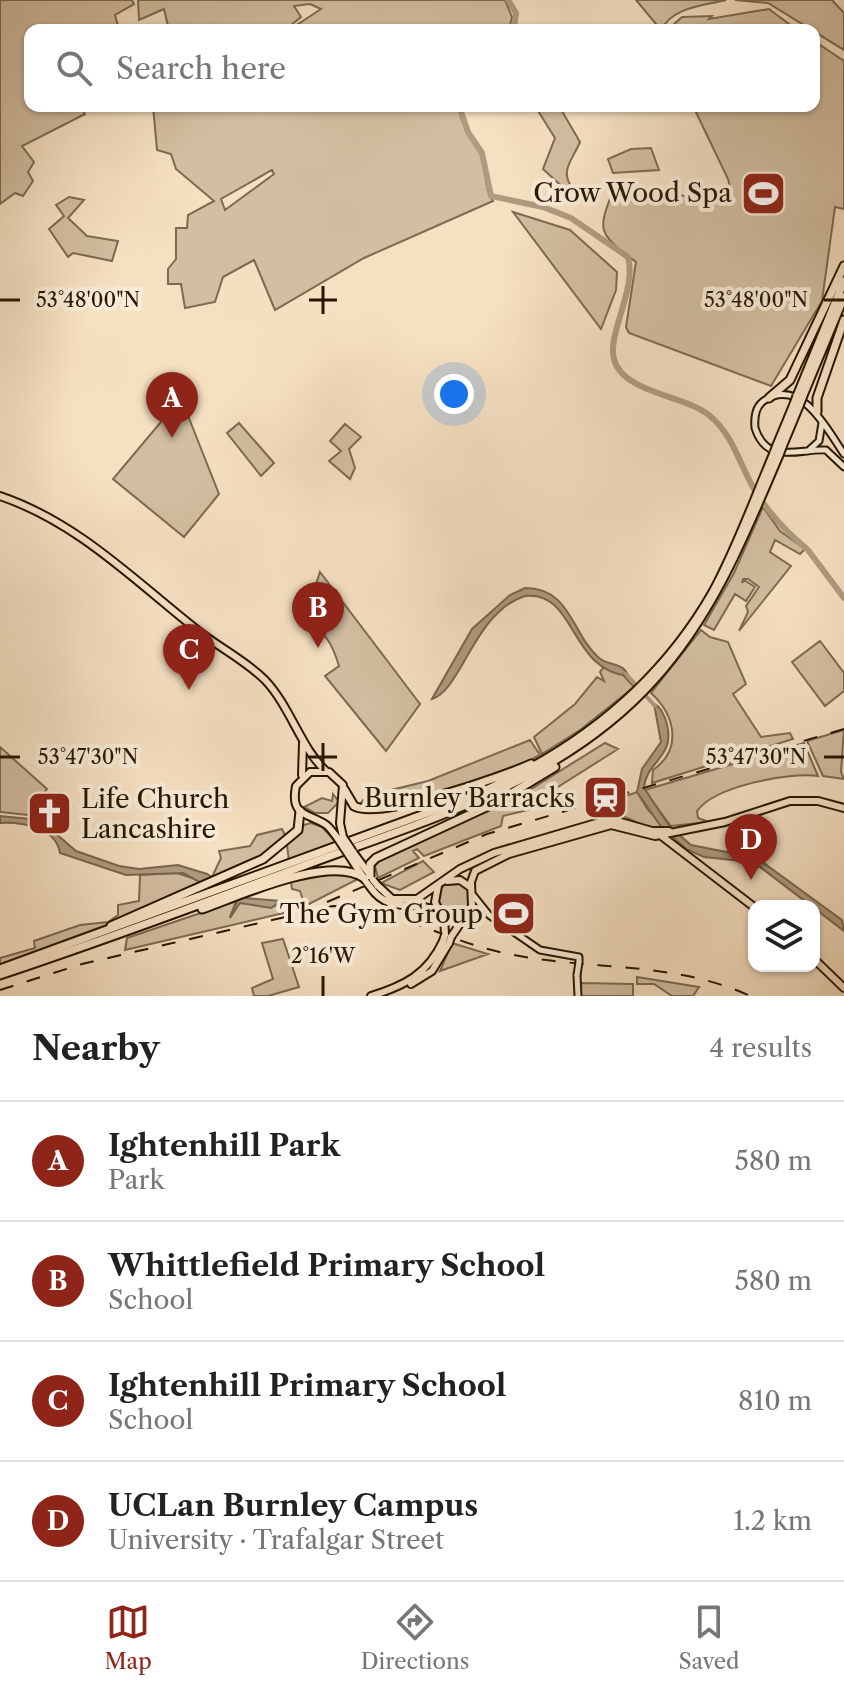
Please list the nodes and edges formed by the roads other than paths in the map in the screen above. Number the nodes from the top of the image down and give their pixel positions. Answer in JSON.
{"nodes":[{"id":1,"x":844,"y":266,"type":"edge"},
{"id":2,"x":844,"y":281,"type":"edge"},
{"id":3,"x":844,"y":297,"type":"edge"},
{"id":4,"x":844,"y":320,"type":"edge"},
{"id":5,"x":769,"y":398,"type":"junction"},
{"id":6,"x":798,"y":401,"type":"junction"},
{"id":7,"x":817,"y":412,"type":"junction"},
{"id":8,"x":822,"y":422,"type":"junction"},
{"id":9,"x":807,"y":452,"type":"junction"},
{"id":10,"x":844,"y":454,"type":"edge"},
{"id":11,"x":844,"y":467,"type":"edge"},
{"id":12,"x":0,"y":496,"type":"edge"},
{"id":13,"x":752,"y":512,"type":"junction"},
{"id":14,"x":610,"y":722,"type":"junction"},
{"id":15,"x":596,"y":726,"type":"junction"},
{"id":16,"x":302,"y":737,"type":"junction"},
{"id":17,"x":326,"y":771,"type":"junction"},
{"id":18,"x":301,"y":779,"type":"junction"},
{"id":19,"x":344,"y":789,"type":"junction"},
{"id":20,"x":844,"y":808,"type":"edge"},
{"id":21,"x":300,"y":811,"type":"junction"},
{"id":22,"x":643,"y":828,"type":"junction"},
{"id":23,"x":669,"y":831,"type":"junction"},
{"id":24,"x":659,"y":837,"type":"junction"},
{"id":25,"x":340,"y":838,"type":"junction"},
{"id":26,"x":470,"y":864,"type":"junction"},
{"id":27,"x":370,"y":882,"type":"junction"},
{"id":28,"x":441,"y":884,"type":"junction"},
{"id":29,"x":247,"y":887,"type":"junction"},
{"id":30,"x":472,"y":892,"type":"junction"},
{"id":31,"x":396,"y":900,"type":"junction"},
{"id":32,"x":210,"y":901,"type":"junction"},
{"id":33,"x":748,"y":903,"type":"edge"},
{"id":34,"x":441,"y":912,"type":"junction"},
{"id":35,"x":466,"y":914,"type":"junction"},
{"id":36,"x":489,"y":915,"type":"junction"},
{"id":37,"x":447,"y":939,"type":"junction"},
{"id":38,"x":820,"y":965,"type":"edge"},
{"id":39,"x":0,"y":970,"type":"edge"},
{"id":40,"x":399,"y":987,"type":"junction"},
{"id":41,"x":844,"y":988,"type":"edge"},
{"id":42,"x":371,"y":996,"type":"edge"},
{"id":43,"x":578,"y":996,"type":"edge"}],
"edges":[{"from":1,"to":5,"type":"highway"},
{"from":2,"to":6,"type":"highway"},
{"from":3,"to":6,"type":"highway"},
{"from":4,"to":7,"type":"highway"},
{"from":5,"to":7,"type":"main road"},
{"from":5,"to":9,"type":"main road"},
{"from":6,"to":13,"type":"highway"},
{"from":7,"to":8,"type":"main road"},
{"from":8,"to":9,"type":"main road"},
{"from":8,"to":10,"type":"main road"},
{"from":9,"to":11,"type":"main road"},
{"from":12,"to":16,"type":"main road"},
{"from":13,"to":14,"type":"highway"},
{"from":13,"to":15,"type":"highway"},
{"from":14,"to":27,"type":"highway"},
{"from":14,"to":29,"type":"highway"},
{"from":15,"to":19,"type":"highway"},
{"from":15,"to":29,"type":"highway"},
{"from":16,"to":17,"type":"main road"},
{"from":16,"to":18,"type":"main road"},
{"from":17,"to":18,"type":"main road"},
{"from":17,"to":19,"type":"main road"},
{"from":18,"to":21,"type":"main road"},
{"from":19,"to":25,"type":"main road"},
{"from":20,"to":23,"type":"main road"},
{"from":21,"to":25,"type":"main road"},
{"from":21,"to":39,"type":"highway"},
{"from":22,"to":23,"type":"main road"},
{"from":22,"to":24,"type":"main road"},
{"from":22,"to":26,"type":"main road"},
{"from":23,"to":24,"type":"main road"},
{"from":24,"to":30,"type":"main road"},
{"from":24,"to":33,"type":"main road"},
{"from":25,"to":27,"type":"main road","bridge":true},
{"from":26,"to":28,"type":"main road"},
{"from":26,"to":31,"type":"main road"},
{"from":27,"to":29,"type":"highway"},
{"from":27,"to":31,"type":"main road"},
{"from":27,"to":34,"type":"main road"},
{"from":28,"to":30,"type":"main road"},
{"from":28,"to":31,"type":"main road"},
{"from":28,"to":34,"type":"main road"},
{"from":29,"to":32,"type":"highway"},
{"from":29,"to":32,"type":"highway"},
{"from":30,"to":35,"type":"main road"},
{"from":30,"to":36,"type":"main road"},
{"from":32,"to":39,"type":"highway"},
{"from":32,"to":39,"type":"highway"},
{"from":34,"to":35,"type":"main road"},
{"from":34,"to":37,"type":"main road"},
{"from":35,"to":36,"type":"main road"},
{"from":35,"to":37,"type":"main road"},
{"from":36,"to":43,"type":"main road","bridge":true},
{"from":37,"to":40,"type":"main road"},
{"from":37,"to":40,"type":"main road"},
{"from":38,"to":41,"type":"main road"},
{"from":40,"to":42,"type":"main road"}]}
